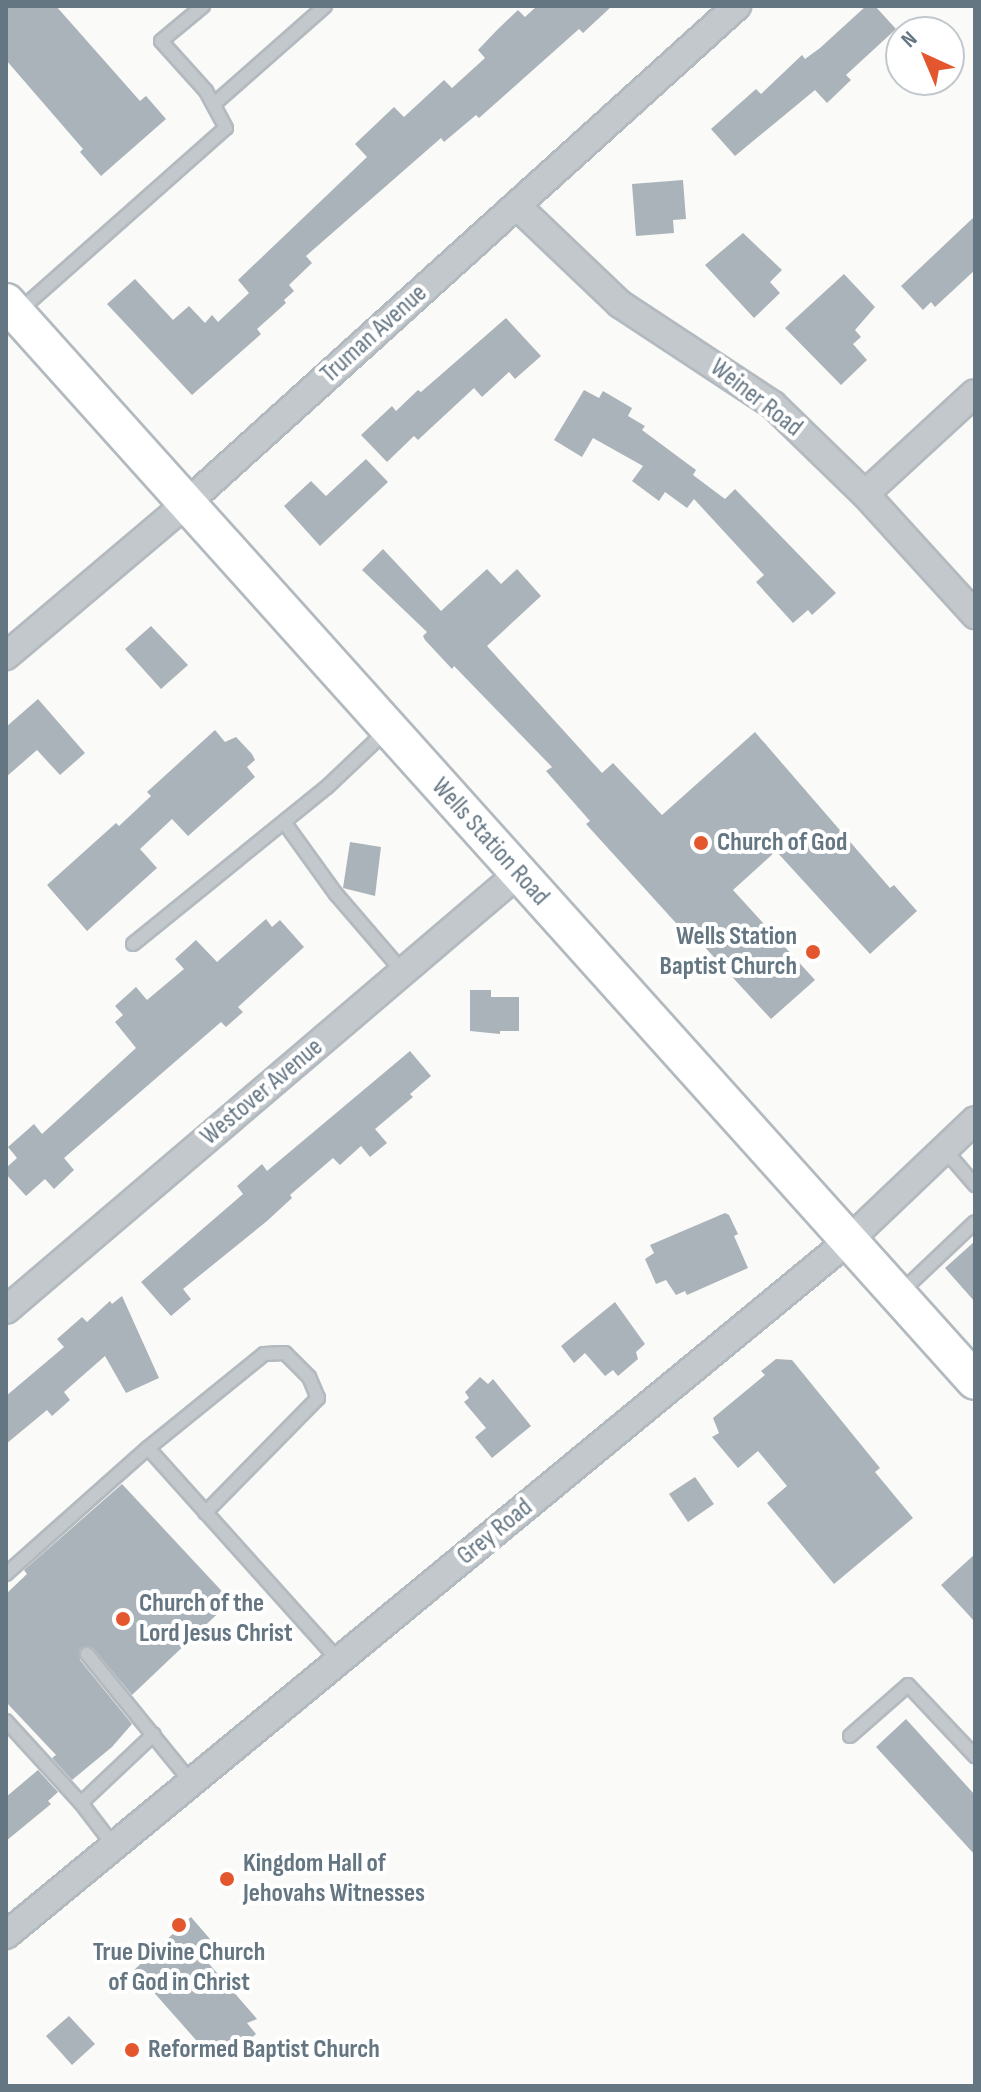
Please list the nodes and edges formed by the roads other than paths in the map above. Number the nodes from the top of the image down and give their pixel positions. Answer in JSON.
{"nodes":[{"id":1,"x":203,"y":6,"type":"edge"},
{"id":2,"x":325,"y":6,"type":"edge"},
{"id":3,"x":737,"y":6,"type":"edge"},
{"id":4,"x":214,"y":104,"type":"junction"},
{"id":5,"x":517,"y":206,"type":"junction"},
{"id":6,"x":11,"y":308,"type":"edge"},
{"id":7,"x":975,"y":393,"type":"edge"},
{"id":8,"x":865,"y":494,"type":"junction"},
{"id":9,"x":186,"y":504,"type":"junction"},
{"id":10,"x":975,"y":615,"type":"edge"},
{"id":11,"x":6,"y":656,"type":"edge"},
{"id":12,"x":389,"y":729,"type":"junction"},
{"id":13,"x":284,"y":822,"type":"junction"},
{"id":14,"x":519,"y":873,"type":"junction"},
{"id":15,"x":133,"y":944,"type":"dead end"},
{"id":16,"x":403,"y":972,"type":"junction"},
{"id":17,"x":975,"y":1120,"type":"edge"},
{"id":18,"x":944,"y":1149,"type":"junction"},
{"id":19,"x":975,"y":1185,"type":"edge"},
{"id":20,"x":975,"y":1222,"type":"edge"},
{"id":21,"x":848,"y":1241,"type":"junction"},
{"id":22,"x":897,"y":1295,"type":"junction"},
{"id":23,"x":6,"y":1310,"type":"edge"},
{"id":24,"x":972,"y":1372,"type":"edge"},
{"id":25,"x":148,"y":1448,"type":"junction"},
{"id":26,"x":205,"y":1513,"type":"junction"},
{"id":27,"x":6,"y":1574,"type":"edge"},
{"id":28,"x":87,"y":1654,"type":"dead end"},
{"id":29,"x":339,"y":1661,"type":"junction"},
{"id":30,"x":6,"y":1721,"type":"edge"},
{"id":31,"x":154,"y":1734,"type":"junction"},
{"id":32,"x":850,"y":1736,"type":"dead end"},
{"id":33,"x":975,"y":1756,"type":"edge"},
{"id":34,"x":191,"y":1782,"type":"junction"},
{"id":35,"x":81,"y":1803,"type":"junction"},
{"id":36,"x":114,"y":1846,"type":"junction"},
{"id":37,"x":6,"y":1935,"type":"edge"}],
"edges":[{"from":1,"to":4,"type":"lane"},
{"from":2,"to":4,"type":"lane"},
{"from":3,"to":5,"type":"street","name":"Truman Avenue"},
{"from":4,"to":6,"type":"lane"},
{"from":5,"to":8,"type":"street","name":"Weiner Road"},
{"from":5,"to":9,"type":"street","name":"Truman Avenue"},
{"from":6,"to":9,"type":"street","name":"Wells Station Road"},
{"from":7,"to":8,"type":"street"},
{"from":8,"to":10,"type":"street","name":"Weiner Road"},
{"from":9,"to":11,"type":"street","name":"Truman Avenue"},
{"from":9,"to":12,"type":"street","name":"Wells Station Road"},
{"from":12,"to":13,"type":"lane"},
{"from":12,"to":14,"type":"street","name":"Wells Station Road"},
{"from":13,"to":15,"type":"lane"},
{"from":13,"to":16,"type":"lane"},
{"from":14,"to":16,"type":"street","name":"Westover Avenue"},
{"from":14,"to":21,"type":"street","name":"Wells Station Road"},
{"from":16,"to":23,"type":"street","name":"Westover Avenue"},
{"from":17,"to":18,"type":"street","name":"Grey Road"},
{"from":18,"to":19,"type":"lane"},
{"from":18,"to":21,"type":"street","name":"Grey Road"},
{"from":20,"to":22,"type":"lane"},
{"from":21,"to":22,"type":"street","name":"Wells Station Road"},
{"from":21,"to":29,"type":"street","name":"Grey Road"},
{"from":22,"to":24,"type":"street","name":"Wells Station Road"},
{"from":25,"to":26,"type":"lane"},
{"from":25,"to":26,"type":"lane"},
{"from":25,"to":27,"type":"lane"},
{"from":26,"to":29,"type":"lane"},
{"from":28,"to":31,"type":"lane"},
{"from":29,"to":34,"type":"street","name":"Grey Road"},
{"from":30,"to":35,"type":"lane"},
{"from":31,"to":34,"type":"lane"},
{"from":31,"to":35,"type":"lane"},
{"from":32,"to":33,"type":"lane"},
{"from":34,"to":36,"type":"street","name":"Grey Road"},
{"from":35,"to":36,"type":"lane"},
{"from":36,"to":37,"type":"street","name":"Grey Road"}]}
